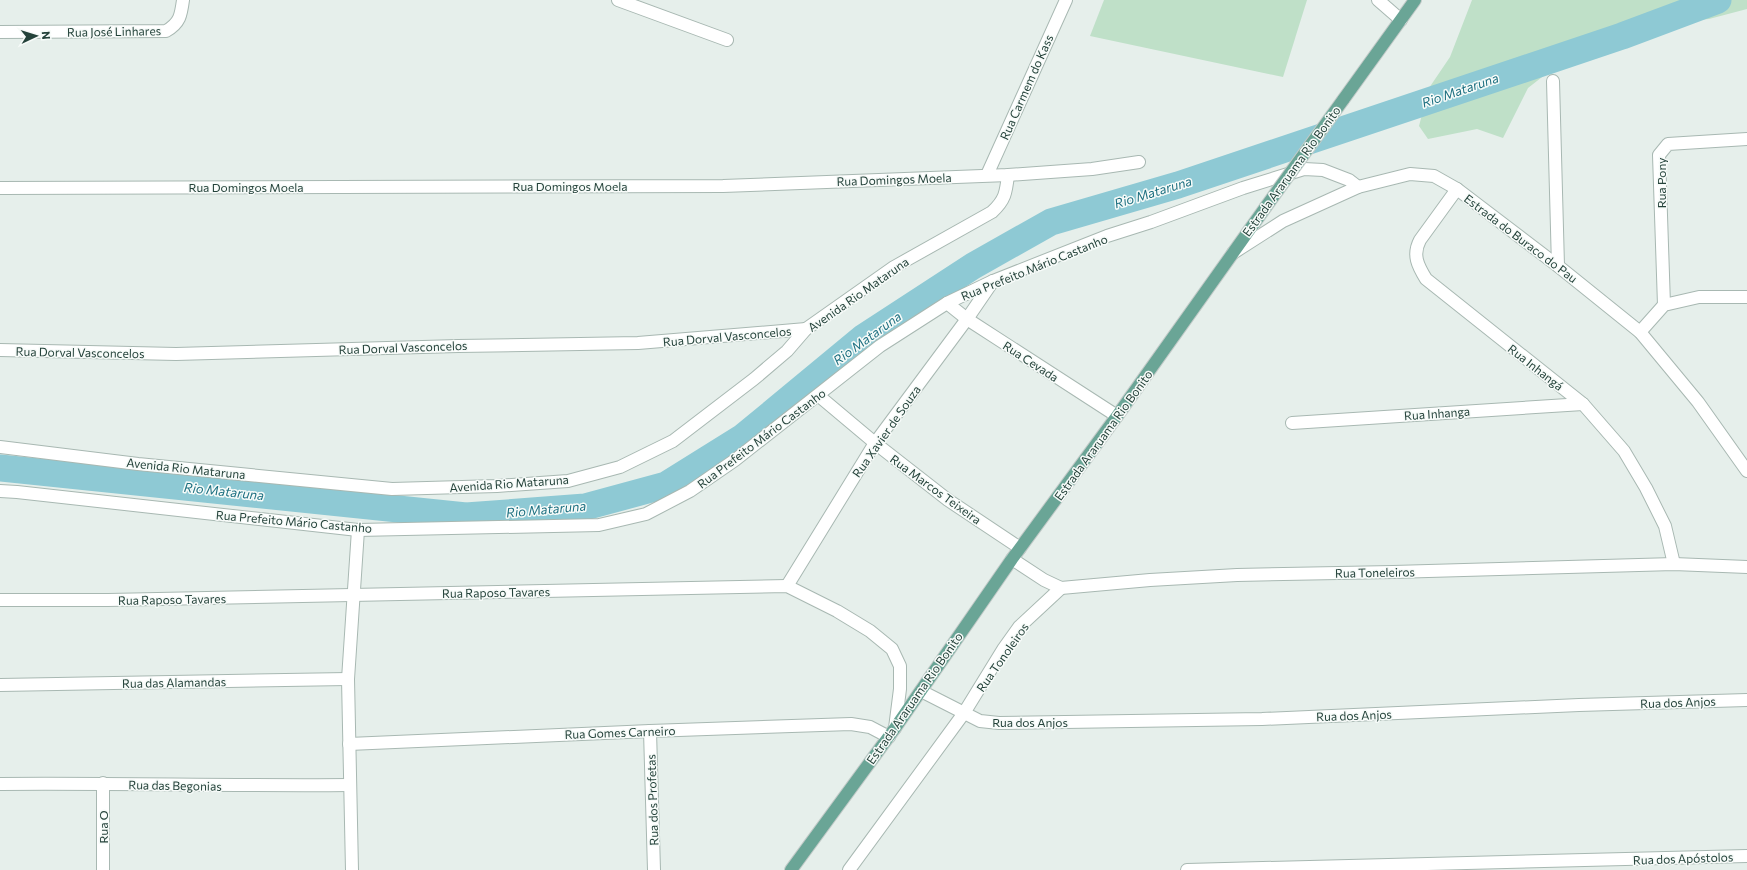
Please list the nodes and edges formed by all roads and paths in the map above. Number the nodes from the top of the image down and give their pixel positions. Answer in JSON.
{"nodes":[{"id":1,"x":183,"y":0,"type":"edge"},
{"id":2,"x":618,"y":0,"type":"edge"},
{"id":3,"x":1066,"y":0,"type":"edge"},
{"id":4,"x":1378,"y":0,"type":"edge"},
{"id":5,"x":1415,"y":0,"type":"edge"},
{"id":6,"x":1401,"y":20,"type":"junction"},
{"id":7,"x":0,"y":32,"type":"edge"},
{"id":8,"x":727,"y":40,"type":"dead end"},
{"id":9,"x":1552,"y":81,"type":"dead end"},
{"id":10,"x":1747,"y":139,"type":"edge"},
{"id":11,"x":1140,"y":162,"type":"dead end"},
{"id":12,"x":987,"y":175,"type":"junction"},
{"id":13,"x":1008,"y":176,"type":"junction"},
{"id":14,"x":1358,"y":186,"type":"junction"},
{"id":15,"x":0,"y":188,"type":"edge"},
{"id":16,"x":1457,"y":189,"type":"junction"},
{"id":17,"x":1232,"y":254,"type":"junction"},
{"id":18,"x":1558,"y":266,"type":"junction"},
{"id":19,"x":993,"y":281,"type":"junction"},
{"id":20,"x":1747,"y":296,"type":"edge"},
{"id":21,"x":947,"y":302,"type":"junction"},
{"id":22,"x":1664,"y":305,"type":"junction"},
{"id":23,"x":967,"y":319,"type":"junction"},
{"id":24,"x":806,"y":329,"type":"junction"},
{"id":25,"x":1640,"y":332,"type":"junction"},
{"id":26,"x":0,"y":350,"type":"edge"},
{"id":27,"x":818,"y":396,"type":"junction"},
{"id":28,"x":1583,"y":404,"type":"junction"},
{"id":29,"x":1117,"y":416,"type":"junction"},
{"id":30,"x":1292,"y":423,"type":"dead end"},
{"id":31,"x":875,"y":443,"type":"junction"},
{"id":32,"x":0,"y":447,"type":"edge"},
{"id":33,"x":1746,"y":467,"type":"edge"},
{"id":34,"x":0,"y":491,"type":"edge"},
{"id":35,"x":358,"y":530,"type":"junction"},
{"id":36,"x":1020,"y":548,"type":"junction"},
{"id":37,"x":1012,"y":559,"type":"junction"},
{"id":38,"x":1674,"y":564,"type":"junction"},
{"id":39,"x":1747,"y":567,"type":"edge"},
{"id":40,"x":787,"y":586,"type":"junction"},
{"id":41,"x":1061,"y":588,"type":"junction"},
{"id":42,"x":353,"y":595,"type":"junction"},
{"id":43,"x":0,"y":600,"type":"edge"},
{"id":44,"x":348,"y":679,"type":"junction"},
{"id":45,"x":0,"y":685,"type":"edge"},
{"id":46,"x":921,"y":691,"type":"junction"},
{"id":47,"x":1747,"y":700,"type":"edge"},
{"id":48,"x":964,"y":713,"type":"junction"},
{"id":49,"x":650,"y":730,"type":"junction"},
{"id":50,"x":892,"y":733,"type":"junction"},
{"id":51,"x":349,"y":744,"type":"junction"},
{"id":52,"x":103,"y":783,"type":"junction"},
{"id":53,"x":0,"y":784,"type":"edge"},
{"id":54,"x":350,"y":785,"type":"junction"},
{"id":55,"x":1747,"y":856,"type":"edge"},
{"id":56,"x":793,"y":869,"type":"edge"},
{"id":57,"x":103,"y":870,"type":"edge"},
{"id":58,"x":352,"y":870,"type":"edge"},
{"id":59,"x":654,"y":870,"type":"edge"},
{"id":60,"x":849,"y":870,"type":"edge"},
{"id":61,"x":1187,"y":870,"type":"edge"}],
"edges":[{"from":1,"to":7,"type":"street","name":"Rua José Linhares"},
{"from":2,"to":8,"type":"street"},
{"from":3,"to":12,"type":"street","name":"Rua Carmem do Kass"},
{"from":4,"to":6,"type":"street"},
{"from":5,"to":6,"type":"main road","name":"Estrada Araruama Rio Bonito"},
{"from":6,"to":17,"type":"main road","name":"Estrada Araruama Rio Bonito","bridge":true},
{"from":9,"to":18,"type":"street"},
{"from":10,"to":22,"type":"street","name":"Rua Pony"},
{"from":11,"to":13,"type":"street","name":"Rua Domingos Moela"},
{"from":12,"to":13,"type":"street","name":"Rua Domingos Moela"},
{"from":12,"to":15,"type":"street","name":"Rua Domingos Moela"},
{"from":13,"to":24,"type":"street","name":"Avenida Rio Mataruna"},
{"from":14,"to":16,"type":"street","name":"Estrada do Buraco do Pau"},
{"from":14,"to":17,"type":"street","name":"Estrada do Buraco do Pau"},
{"from":14,"to":19,"type":"street","name":"Rua Prefeito Mário Castanho"},
{"from":16,"to":18,"type":"street","name":"Estrada do Buraco do Pau"},
{"from":16,"to":28,"type":"street","name":"Rua Inhangá"},
{"from":17,"to":29,"type":"main road","name":"Estrada Araruama Rio Bonito"},
{"from":18,"to":25,"type":"street","name":"Estrada do Buraco do Pau"},
{"from":19,"to":21,"type":"street","name":"Rua Prefeito Mário Castanho"},
{"from":19,"to":23,"type":"street","name":"Rua Xavier de Souza"},
{"from":20,"to":22,"type":"street"},
{"from":21,"to":23,"type":"street","name":"Rua Cevada"},
{"from":21,"to":27,"type":"street","name":"Rua Prefeito Mário Castanho"},
{"from":22,"to":25,"type":"street"},
{"from":23,"to":29,"type":"street","name":"Rua Cevada"},
{"from":23,"to":31,"type":"street","name":"Rua Xavier de Souza"},
{"from":24,"to":26,"type":"street","name":"Rua Dorval Vasconcelos"},
{"from":24,"to":32,"type":"street","name":"Avenida Rio Mataruna"},
{"from":25,"to":33,"type":"street","name":"Estrada do Buraco do Pau"},
{"from":27,"to":31,"type":"street","name":"Rua Marcos Teixeira"},
{"from":27,"to":35,"type":"street","name":"Rua Prefeito Mário Castanho"},
{"from":28,"to":30,"type":"street","name":"Rua Inhanga"},
{"from":28,"to":38,"type":"street","name":"Rua Inhangá"},
{"from":29,"to":36,"type":"main road","name":"Estrada Araruama Rio Bonito"},
{"from":31,"to":36,"type":"street","name":"Rua Marcos Teixeira"},
{"from":31,"to":40,"type":"street","name":"Rua Xavier de Souza"},
{"from":34,"to":35,"type":"street","name":"Rua Prefeito Mário Castanho"},
{"from":35,"to":42,"type":"street"},
{"from":36,"to":37,"type":"main road","name":"Estrada Araruama Rio Bonito"},
{"from":37,"to":41,"type":"street","name":"Rua Toneleiros"},
{"from":37,"to":46,"type":"main road","name":"Estrada Araruama Rio Bonito"},
{"from":38,"to":39,"type":"street","name":"Rua Toneleiros"},
{"from":38,"to":41,"type":"street","name":"Rua Toneleiros"},
{"from":40,"to":42,"type":"street","name":"Rua Raposo Tavares"},
{"from":40,"to":50,"type":"street","name":"Rua Raposo Tavares"},
{"from":41,"to":48,"type":"street","name":"Rua Tonoleiros"},
{"from":42,"to":43,"type":"street","name":"Rua Raposo Tavares"},
{"from":42,"to":44,"type":"street"},
{"from":44,"to":45,"type":"street","name":"Rua das Alamandas"},
{"from":44,"to":51,"type":"street"},
{"from":46,"to":48,"type":"street","name":"Rua dos Anjos"},
{"from":46,"to":50,"type":"main road","name":"Estrada Araruama Rio Bonito"},
{"from":47,"to":48,"type":"street","name":"Rua dos Anjos"},
{"from":48,"to":60,"type":"street"},
{"from":49,"to":50,"type":"street","name":"Rua Gomes Carneiro"},
{"from":49,"to":51,"type":"street","name":"Rua Gomes Carneiro"},
{"from":49,"to":59,"type":"street","name":"Rua dos Profetas"},
{"from":50,"to":56,"type":"main road","name":"Estrada Araruama Rio Bonito"},
{"from":51,"to":54,"type":"street"},
{"from":52,"to":53,"type":"street","name":"Rua das Begonias"},
{"from":52,"to":54,"type":"street","name":"Rua das Begonias"},
{"from":52,"to":57,"type":"street","name":"Rua O"},
{"from":54,"to":58,"type":"street"},
{"from":55,"to":61,"type":"street","name":"Rua dos Apóstolos"}]}
